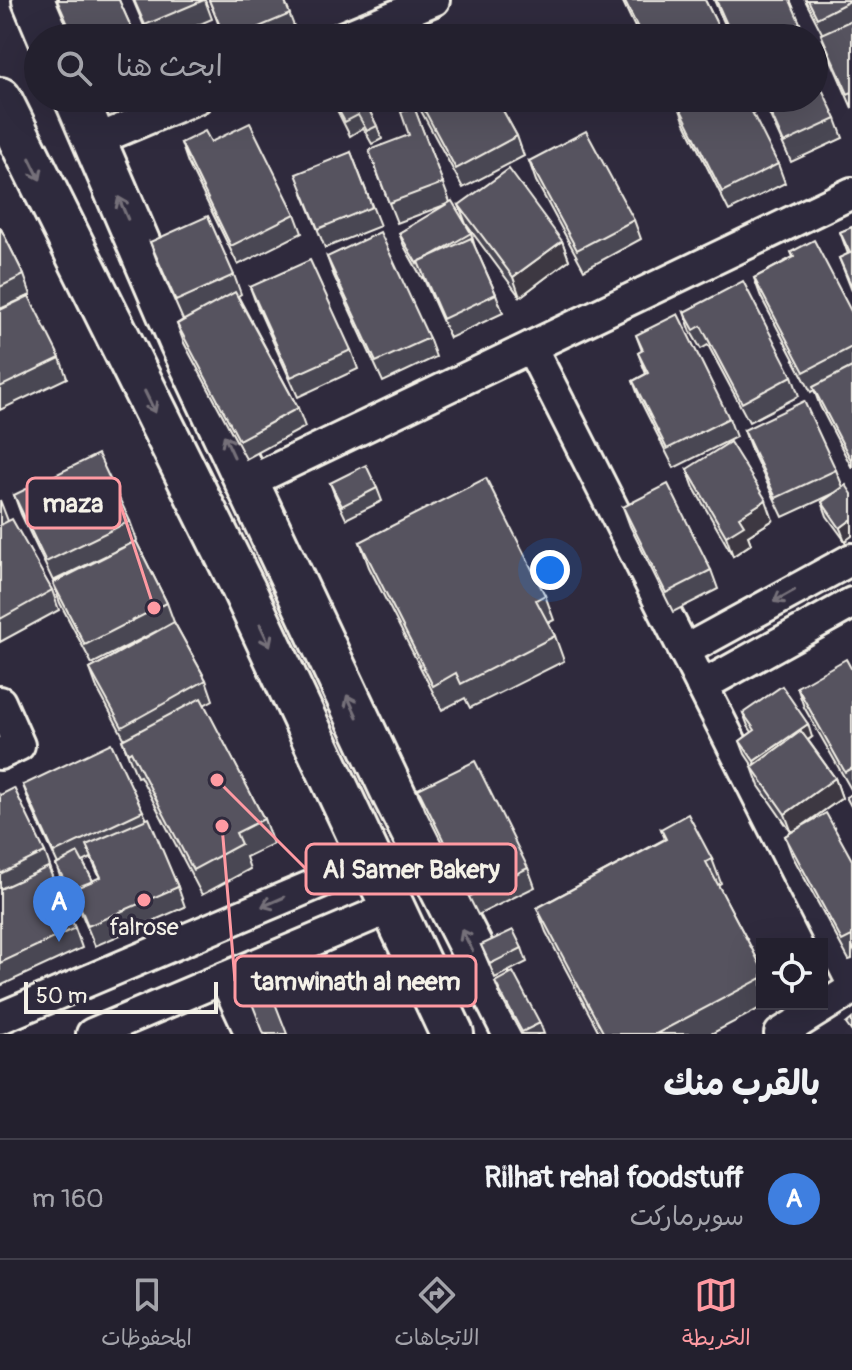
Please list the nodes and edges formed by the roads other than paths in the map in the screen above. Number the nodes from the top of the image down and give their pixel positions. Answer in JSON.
{"nodes":[{"id":1,"x":34,"y":0,"type":"edge"},
{"id":2,"x":434,"y":0,"type":"edge"},
{"id":3,"x":44,"y":24,"type":"edge"},
{"id":4,"x":376,"y":24,"type":"edge"},
{"id":5,"x":0,"y":99,"type":"edge"},
{"id":6,"x":82,"y":112,"type":"edge"},
{"id":7,"x":163,"y":112,"type":"edge"},
{"id":8,"x":94,"y":141,"type":"junction"},
{"id":9,"x":852,"y":193,"type":"edge"},
{"id":10,"x":531,"y":347,"type":"junction"},
{"id":11,"x":247,"y":483,"type":"junction"},
{"id":12,"x":852,"y":559,"type":"edge"},
{"id":13,"x":852,"y":603,"type":"edge"},
{"id":14,"x":684,"y":651,"type":"junction"},
{"id":15,"x":702,"y":686,"type":"junction"},
{"id":16,"x":0,"y":702,"type":"edge"},
{"id":17,"x":0,"y":754,"type":"edge"},
{"id":18,"x":371,"y":861,"type":"junction"},
{"id":19,"x":392,"y":907,"type":"junction"},
{"id":20,"x":225,"y":978,"type":"junction"},
{"id":21,"x":852,"y":982,"type":"edge"},
{"id":22,"x":852,"y":989,"type":"edge"},
{"id":23,"x":0,"y":1018,"type":"edge"},
{"id":24,"x":92,"y":1034,"type":"edge"},
{"id":25,"x":251,"y":1034,"type":"edge"},
{"id":26,"x":452,"y":1034,"type":"edge"},
{"id":27,"x":515,"y":1034,"type":"edge"},
{"id":28,"x":780,"y":1034,"type":"edge"}],
"edges":[{"from":1,"to":3,"type":"main road"},
{"from":2,"to":4,"type":"street"},
{"from":5,"to":18,"type":"main road","one_way":true},
{"from":6,"to":8,"type":"main road"},
{"from":7,"to":8,"type":"street"},
{"from":11,"to":8,"type":"main road","one_way":true},
{"from":9,"to":10,"type":"street"},
{"from":10,"to":11,"type":"street"},
{"from":10,"to":14,"type":"street"},
{"from":27,"to":11,"type":"main road","one_way":true},
{"from":12,"to":14,"type":"street","one_way":true},
{"from":13,"to":15,"type":"street"},
{"from":14,"to":15,"type":"street"},
{"from":15,"to":21,"type":"street"},
{"from":16,"to":17,"type":"street"},
{"from":18,"to":19,"type":"main road"},
{"from":18,"to":23,"type":"street","one_way":true},
{"from":19,"to":20,"type":"street"},
{"from":19,"to":26,"type":"main road"},
{"from":20,"to":24,"type":"street"},
{"from":20,"to":25,"type":"street"},
{"from":22,"to":28,"type":"street"}]}
